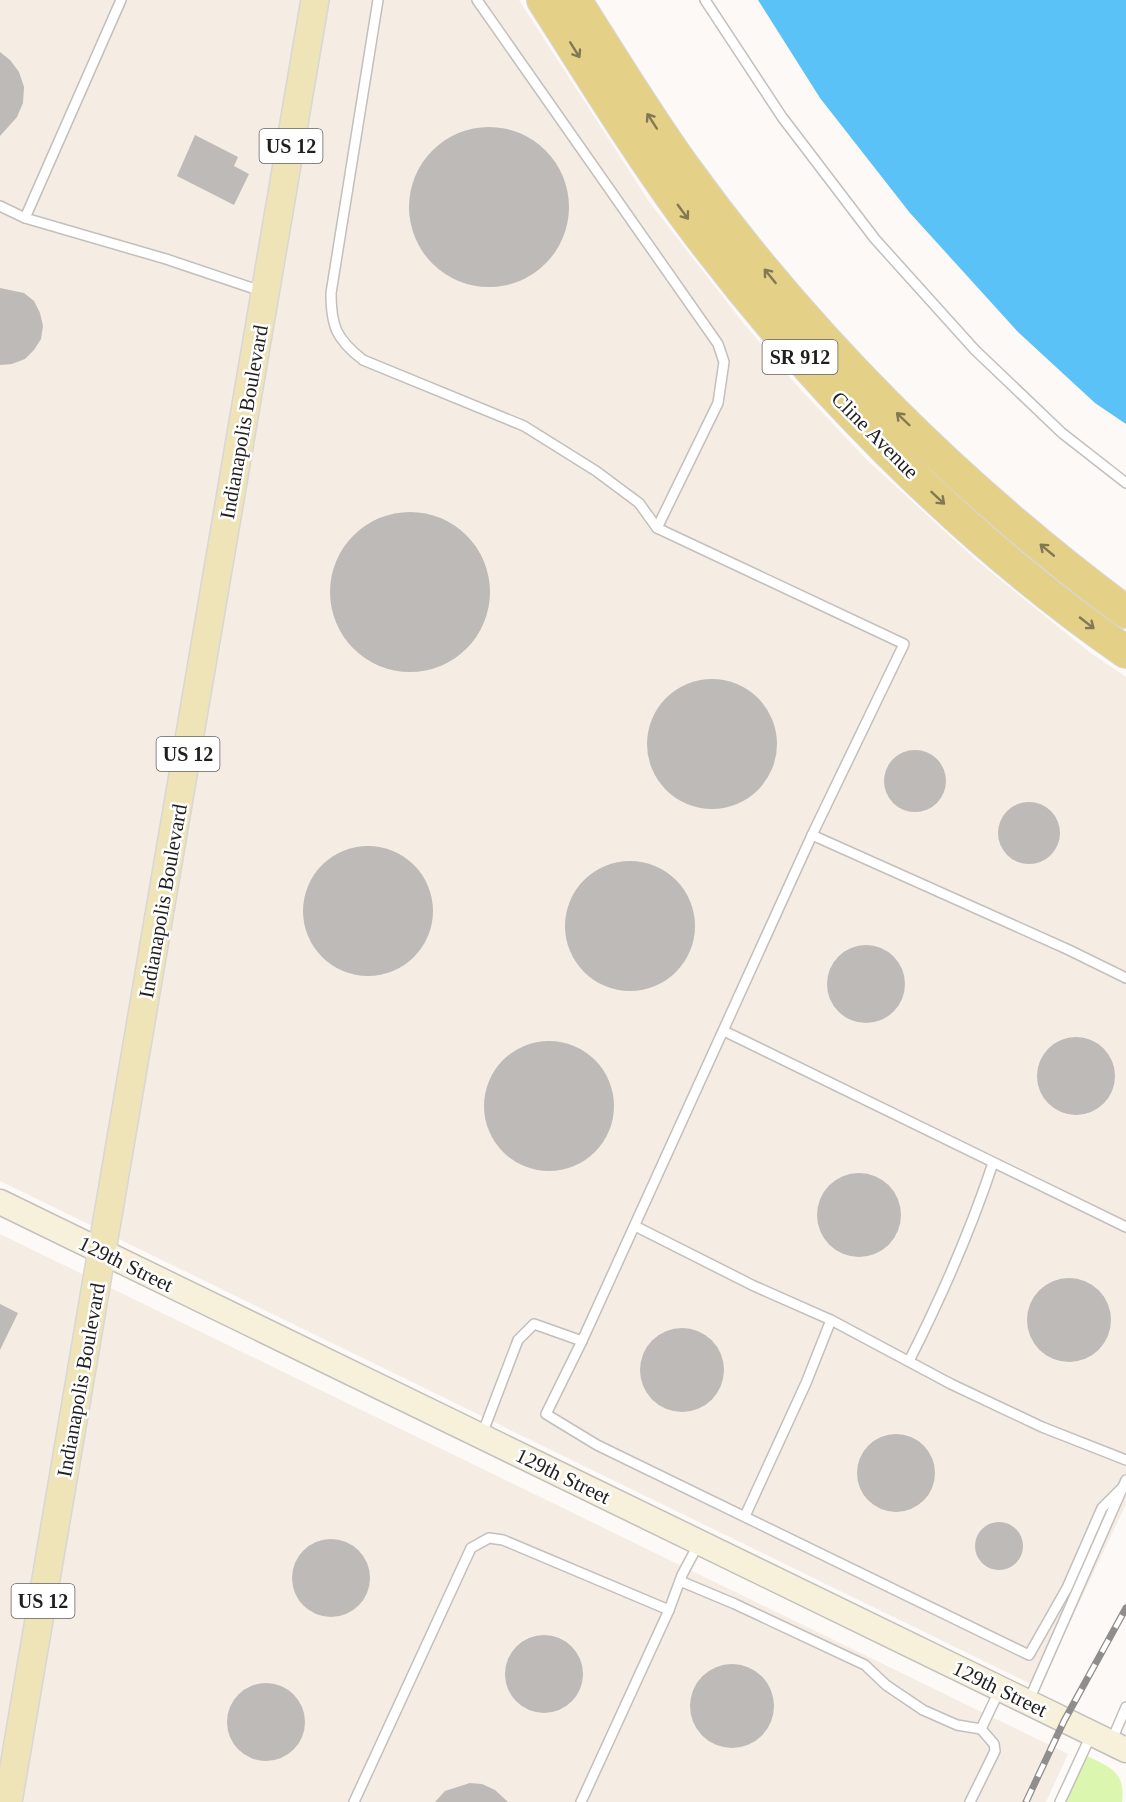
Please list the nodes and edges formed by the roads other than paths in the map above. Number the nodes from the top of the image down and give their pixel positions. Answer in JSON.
{"nodes":[{"id":1,"x":121,"y":0,"type":"edge"},
{"id":2,"x":315,"y":0,"type":"edge"},
{"id":3,"x":378,"y":0,"type":"edge"},
{"id":4,"x":477,"y":0,"type":"edge"},
{"id":5,"x":543,"y":0,"type":"edge"},
{"id":6,"x":575,"y":0,"type":"edge"},
{"id":7,"x":705,"y":0,"type":"edge"},
{"id":8,"x":0,"y":206,"type":"edge"},
{"id":9,"x":25,"y":218,"type":"junction"},
{"id":10,"x":266,"y":293,"type":"junction"},
{"id":11,"x":1126,"y":483,"type":"edge"},
{"id":12,"x":657,"y":528,"type":"junction"},
{"id":13,"x":1126,"y":612,"type":"edge"},
{"id":14,"x":1126,"y":652,"type":"edge"},
{"id":15,"x":812,"y":835,"type":"junction"},
{"id":16,"x":1126,"y":978,"type":"edge"},
{"id":17,"x":723,"y":1031,"type":"junction"},
{"id":18,"x":993,"y":1163,"type":"junction"},
{"id":19,"x":0,"y":1202,"type":"edge"},
{"id":20,"x":635,"y":1227,"type":"junction"},
{"id":21,"x":1126,"y":1227,"type":"edge"},
{"id":22,"x":104,"y":1253,"type":"junction"},
{"id":23,"x":831,"y":1320,"type":"junction"},
{"id":24,"x":582,"y":1341,"type":"junction"},
{"id":25,"x":909,"y":1361,"type":"junction"},
{"id":26,"x":481,"y":1437,"type":"junction"},
{"id":27,"x":1126,"y":1460,"type":"edge"},
{"id":28,"x":1124,"y":1483,"type":"edge"},
{"id":29,"x":745,"y":1516,"type":"junction"},
{"id":30,"x":699,"y":1543,"type":"junction"},
{"id":31,"x":680,"y":1581,"type":"junction"},
{"id":32,"x":669,"y":1610,"type":"junction"},
{"id":33,"x":1000,"y":1689,"type":"junction"},
{"id":34,"x":1028,"y":1702,"type":"junction"},
{"id":35,"x":1126,"y":1707,"type":"edge"},
{"id":36,"x":981,"y":1730,"type":"junction"},
{"id":37,"x":1110,"y":1742,"type":"edge"},
{"id":38,"x":9,"y":1802,"type":"edge"},
{"id":39,"x":354,"y":1802,"type":"edge"},
{"id":40,"x":581,"y":1802,"type":"edge"},
{"id":41,"x":970,"y":1802,"type":"edge"},
{"id":42,"x":1060,"y":1802,"type":"edge"}],
"edges":[{"from":1,"to":9,"type":"lane"},
{"from":2,"to":10,"type":"main road","name":"Indianapolis Boulevard","number":"US 12"},
{"from":3,"to":12,"type":"lane"},
{"from":4,"to":12,"type":"lane"},
{"from":5,"to":14,"type":"highway","name":"Cline Avenue","number":"SR 912","one_way":true},
{"from":13,"to":6,"type":"highway","name":"Cline Avenue","number":"SR 912","one_way":true},
{"from":7,"to":11,"type":"lane"},
{"from":8,"to":9,"type":"lane"},
{"from":9,"to":10,"type":"lane"},
{"from":10,"to":22,"type":"main road","name":"Indianapolis Boulevard","number":"US 12"},
{"from":12,"to":15,"type":"lane"},
{"from":15,"to":16,"type":"lane"},
{"from":15,"to":17,"type":"lane"},
{"from":17,"to":18,"type":"lane"},
{"from":17,"to":20,"type":"lane"},
{"from":18,"to":21,"type":"lane"},
{"from":18,"to":25,"type":"lane"},
{"from":19,"to":22,"type":"main road","name":"129th Street"},
{"from":20,"to":23,"type":"lane"},
{"from":20,"to":24,"type":"lane"},
{"from":22,"to":26,"type":"main road","name":"129th Street"},
{"from":22,"to":38,"type":"main road","name":"Indianapolis Boulevard","number":"US 12"},
{"from":23,"to":25,"type":"lane"},
{"from":23,"to":29,"type":"lane"},
{"from":24,"to":26,"type":"lane"},
{"from":24,"to":29,"type":"lane"},
{"from":25,"to":27,"type":"lane"},
{"from":26,"to":30,"type":"main road","name":"129th Street"},
{"from":28,"to":29,"type":"lane"},
{"from":28,"to":34,"type":"lane"},
{"from":30,"to":31,"type":"lane"},
{"from":30,"to":33,"type":"main road","name":"129th Street"},
{"from":31,"to":32,"type":"lane"},
{"from":31,"to":36,"type":"lane"},
{"from":32,"to":39,"type":"lane"},
{"from":32,"to":40,"type":"lane"},
{"from":33,"to":34,"type":"main road","name":"129th Street"},
{"from":33,"to":36,"type":"lane"},
{"from":34,"to":37,"type":"main road","name":"129th Street"},
{"from":35,"to":37,"type":"lane"},
{"from":36,"to":41,"type":"lane"},
{"from":37,"to":42,"type":"lane"}]}
